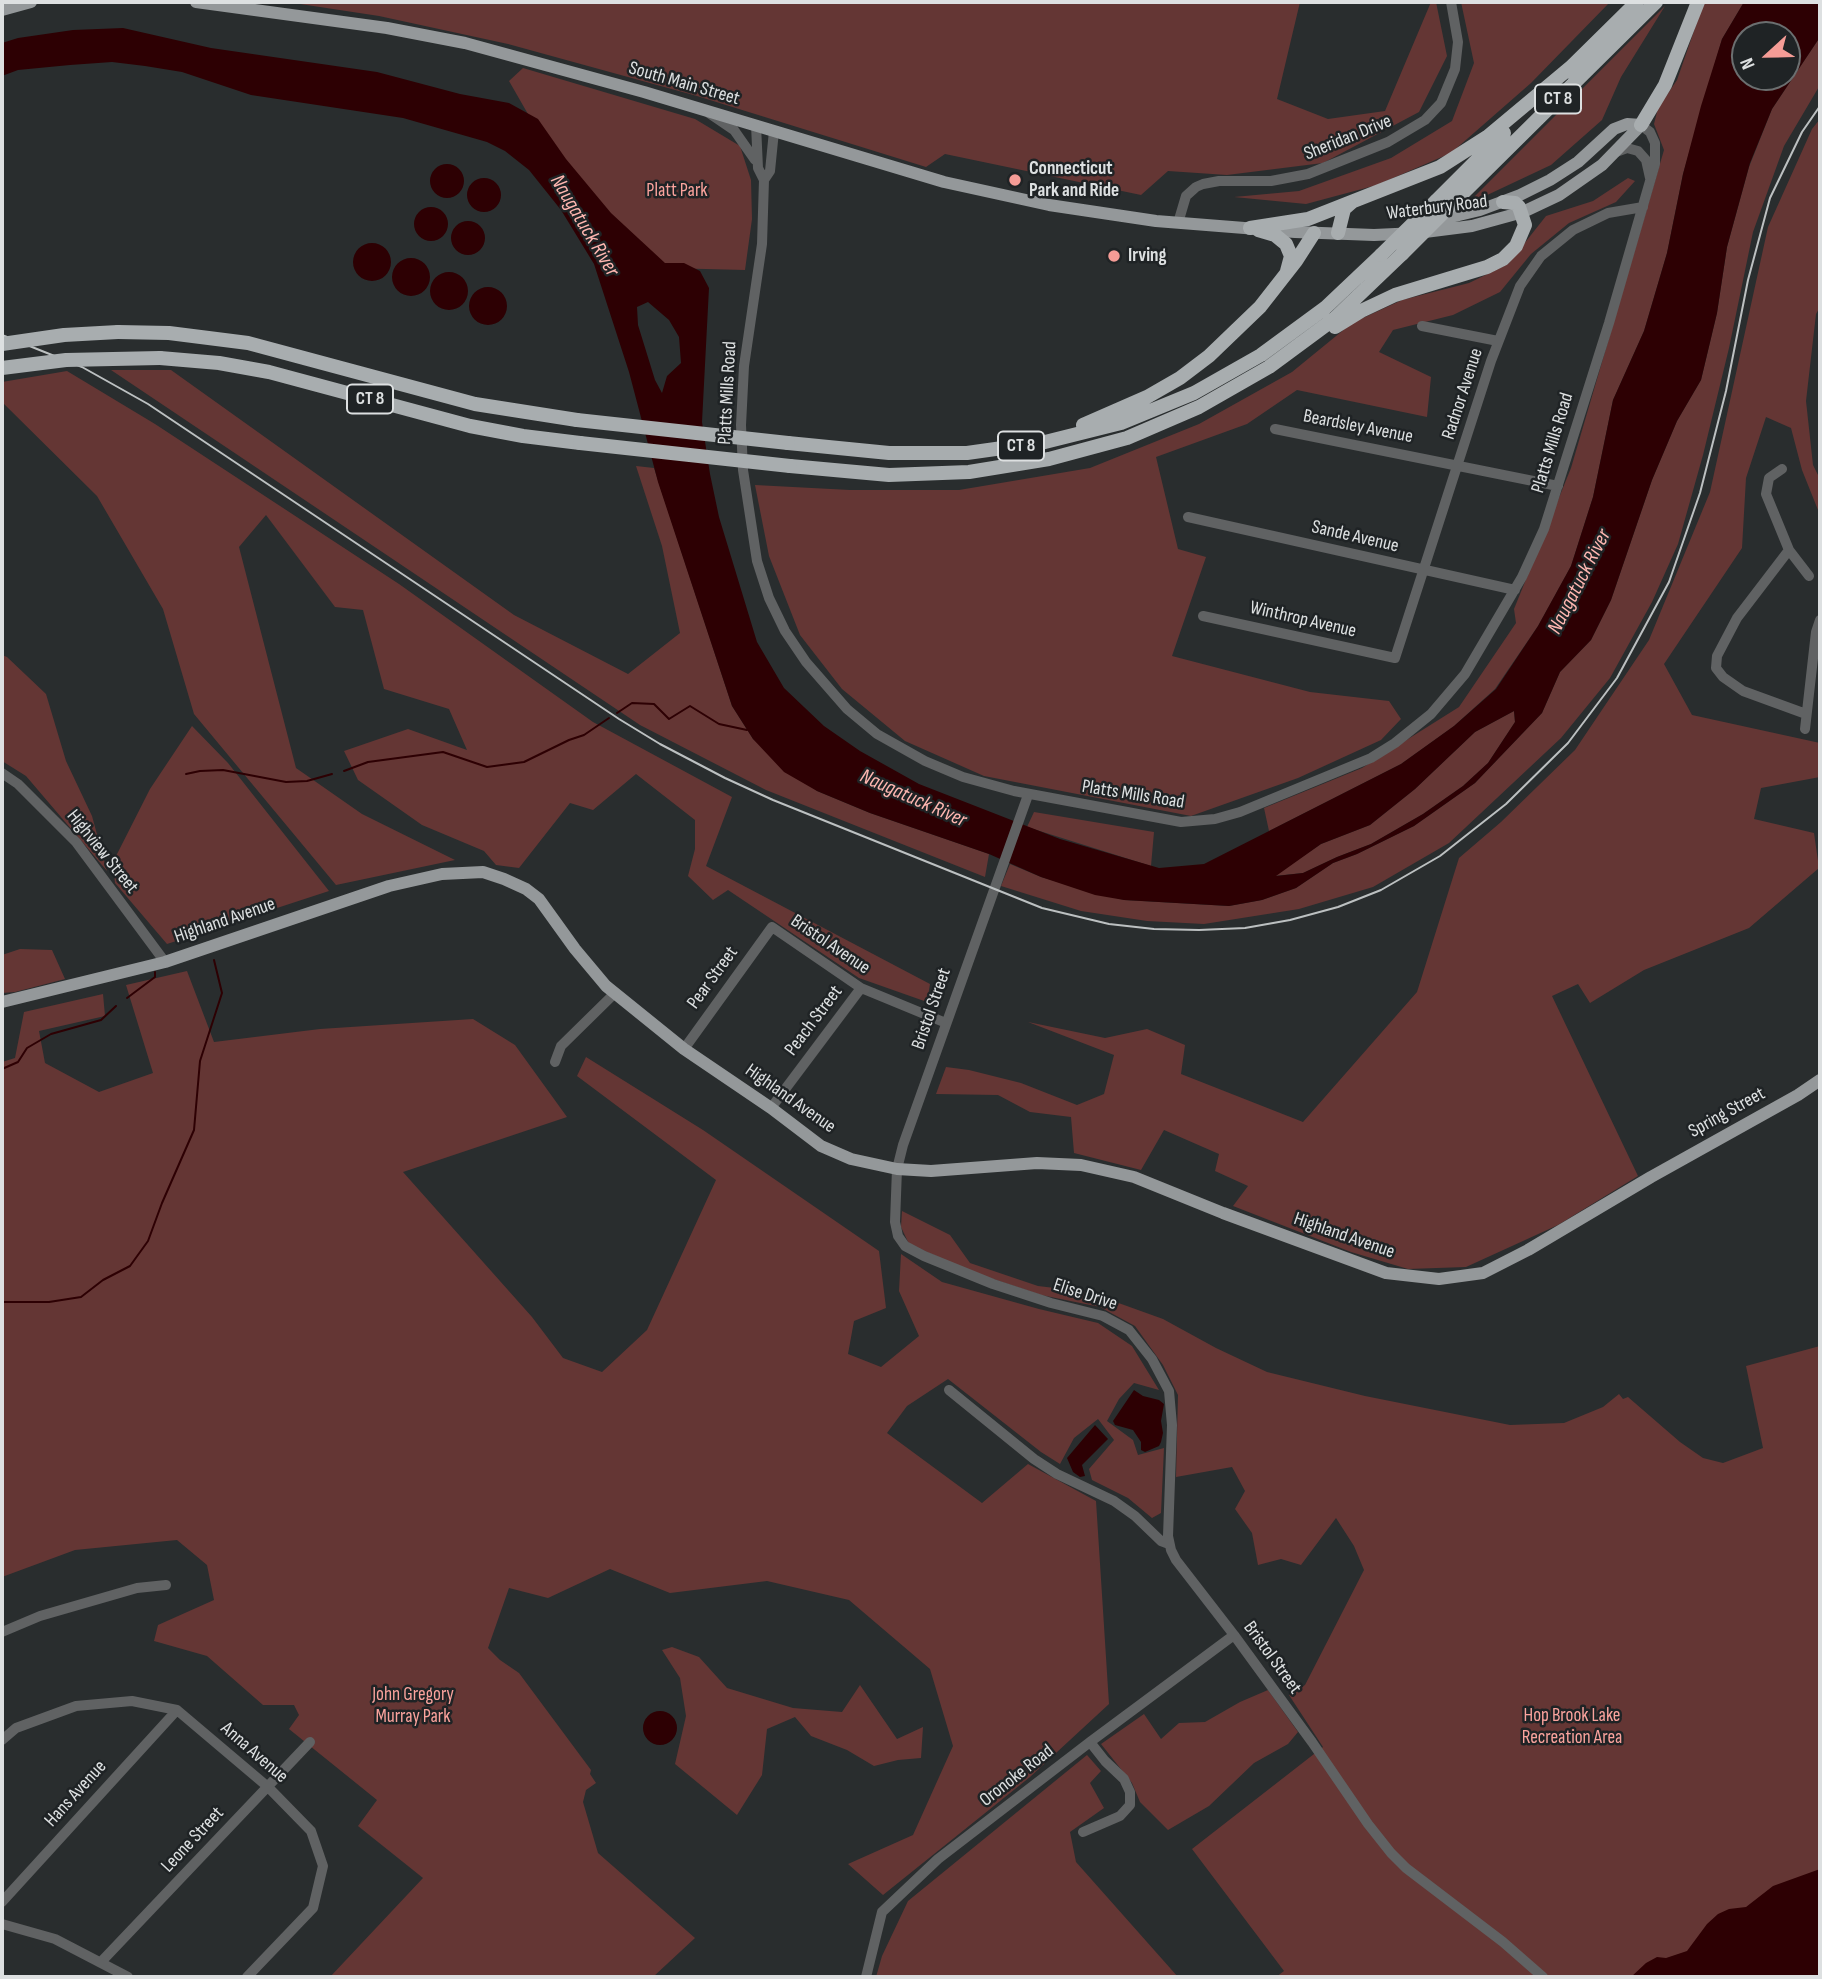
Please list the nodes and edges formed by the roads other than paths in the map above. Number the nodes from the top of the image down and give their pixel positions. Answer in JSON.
{"nodes":[{"id":1,"x":31,"y":2,"type":"edge"},
{"id":2,"x":196,"y":2,"type":"edge"},
{"id":3,"x":234,"y":2,"type":"edge"},
{"id":4,"x":1451,"y":2,"type":"edge"},
{"id":5,"x":1637,"y":2,"type":"edge"},
{"id":6,"x":1656,"y":2,"type":"edge"},
{"id":7,"x":1698,"y":2,"type":"edge"},
{"id":8,"x":246,"y":8,"type":"junction"},
{"id":9,"x":2,"y":9,"type":"edge"},
{"id":10,"x":1572,"y":66,"type":"junction"},
{"id":11,"x":707,"y":111,"type":"junction"},
{"id":12,"x":756,"y":125,"type":"junction"},
{"id":13,"x":1641,"y":125,"type":"junction"},
{"id":14,"x":774,"y":131,"type":"junction"},
{"id":15,"x":1616,"y":152,"type":"junction"},
{"id":16,"x":758,"y":168,"type":"junction"},
{"id":17,"x":764,"y":180,"type":"junction"},
{"id":18,"x":1650,"y":182,"type":"junction"},
{"id":19,"x":1353,"y":202,"type":"junction"},
{"id":20,"x":1503,"y":202,"type":"junction"},
{"id":21,"x":1643,"y":207,"type":"junction"},
{"id":22,"x":1522,"y":212,"type":"junction"},
{"id":23,"x":1156,"y":221,"type":"joint"},
{"id":24,"x":1178,"y":223,"type":"junction"},
{"id":25,"x":1250,"y":229,"type":"junction"},
{"id":26,"x":1314,"y":233,"type":"junction"},
{"id":27,"x":1338,"y":233,"type":"junction"},
{"id":28,"x":1278,"y":284,"type":"junction"},
{"id":29,"x":1422,"y":326,"type":"dead end"},
{"id":30,"x":1498,"y":341,"type":"junction"},
{"id":31,"x":2,"y":344,"type":"edge"},
{"id":32,"x":2,"y":368,"type":"edge"},
{"id":33,"x":1248,"y":381,"type":"junction"},
{"id":34,"x":1275,"y":429,"type":"dead end"},
{"id":35,"x":941,"y":454,"type":"junction"},
{"id":36,"x":1459,"y":464,"type":"junction"},
{"id":37,"x":1782,"y":469,"type":"dead end"},
{"id":38,"x":1558,"y":486,"type":"junction"},
{"id":39,"x":1188,"y":517,"type":"dead end"},
{"id":40,"x":1789,"y":550,"type":"junction"},
{"id":41,"x":1425,"y":570,"type":"junction"},
{"id":42,"x":1809,"y":576,"type":"dead end"},
{"id":43,"x":1515,"y":590,"type":"junction"},
{"id":44,"x":1203,"y":616,"type":"dead end"},
{"id":45,"x":1820,"y":620,"type":"edge"},
{"id":46,"x":1395,"y":659,"type":"joint"},
{"id":47,"x":1806,"y":714,"type":"junction"},
{"id":48,"x":1805,"y":729,"type":"dead end"},
{"id":49,"x":2,"y":773,"type":"edge"},
{"id":50,"x":1028,"y":795,"type":"junction"},
{"id":51,"x":772,"y":927,"type":"joint"},
{"id":52,"x":165,"y":962,"type":"junction"},
{"id":53,"x":861,"y":988,"type":"junction"},
{"id":54,"x":615,"y":993,"type":"junction"},
{"id":55,"x":2,"y":1002,"type":"edge"},
{"id":56,"x":946,"y":1023,"type":"junction"},
{"id":57,"x":684,"y":1049,"type":"junction"},
{"id":58,"x":555,"y":1062,"type":"dead end"},
{"id":59,"x":1820,"y":1080,"type":"edge"},
{"id":60,"x":771,"y":1108,"type":"junction"},
{"id":61,"x":897,"y":1169,"type":"junction"},
{"id":62,"x":1651,"y":1177,"type":"joint"},
{"id":63,"x":900,"y":1240,"type":"joint"},
{"id":64,"x":948,"y":1390,"type":"dead end"},
{"id":65,"x":1169,"y":1544,"type":"junction"},
{"id":66,"x":166,"y":1585,"type":"dead end"},
{"id":67,"x":2,"y":1632,"type":"edge"},
{"id":68,"x":1234,"y":1635,"type":"junction"},
{"id":69,"x":177,"y":1710,"type":"junction"},
{"id":70,"x":2,"y":1740,"type":"edge"},
{"id":71,"x":310,"y":1742,"type":"dead end"},
{"id":72,"x":1090,"y":1742,"type":"junction"},
{"id":73,"x":268,"y":1787,"type":"junction"},
{"id":74,"x":1083,"y":1832,"type":"dead end"},
{"id":75,"x":2,"y":1902,"type":"edge"},
{"id":76,"x":2,"y":1924,"type":"edge"},
{"id":77,"x":101,"y":1962,"type":"junction"},
{"id":78,"x":128,"y":1977,"type":"edge"},
{"id":79,"x":247,"y":1977,"type":"edge"},
{"id":80,"x":866,"y":1977,"type":"edge"},
{"id":81,"x":1543,"y":1977,"type":"edge"}],
"edges":[{"from":1,"to":9,"type":"main road"},
{"from":2,"to":8,"type":"main road","name":"South Main Street"},
{"from":3,"to":8,"type":"main road"},
{"from":4,"to":24,"type":"street","name":"Sheridan Drive"},
{"from":5,"to":10,"type":"highway","number":"CT 8"},
{"from":6,"to":33,"type":"highway","number":"CT 8","bridge":true},
{"from":7,"to":13,"type":"highway"},
{"from":8,"to":11,"type":"main road","name":"South Main Street"},
{"from":10,"to":19,"type":"highway"},
{"from":10,"to":35,"type":"highway","number":"CT 8","bridge":true},
{"from":11,"to":12,"type":"main road","name":"South Main Street"},
{"from":11,"to":16,"type":"street","name":"Platts Mills Road"},
{"from":12,"to":14,"type":"main road","name":"South Main Street"},
{"from":12,"to":16,"type":"street","name":"Platts Mills Road"},
{"from":13,"to":15,"type":"main road","name":"Waterbury Road"},
{"from":13,"to":18,"type":"street","name":"Platts Mills Road"},
{"from":13,"to":20,"type":"main road","name":"Waterbury Road"},
{"from":14,"to":17,"type":"street","name":"Platts Mills Road"},
{"from":14,"to":23,"type":"main road","name":"South Main Street"},
{"from":15,"to":18,"type":"street"},
{"from":15,"to":22,"type":"main road","name":"Waterbury Road"},
{"from":16,"to":17,"type":"street","name":"Platts Mills Road"},
{"from":17,"to":50,"type":"street","name":"Platts Mills Road"},
{"from":18,"to":21,"type":"street","name":"Platts Mills Road"},
{"from":19,"to":25,"type":"highway"},
{"from":19,"to":27,"type":"highway"},
{"from":20,"to":22,"type":"highway"},
{"from":20,"to":27,"type":"main road","name":"Waterbury Road"},
{"from":21,"to":30,"type":"street","name":"Radnor Avenue"},
{"from":21,"to":38,"type":"street","name":"Platts Mills Road"},
{"from":22,"to":27,"type":"main road","name":"Waterbury Road"},
{"from":22,"to":33,"type":"highway"},
{"from":23,"to":24,"type":"main road","name":"Waterbury Road"},
{"from":24,"to":25,"type":"main road","name":"Waterbury Road"},
{"from":25,"to":26,"type":"main road","name":"Waterbury Road"},
{"from":25,"to":28,"type":"highway"},
{"from":26,"to":27,"type":"main road","name":"Waterbury Road"},
{"from":26,"to":28,"type":"highway"},
{"from":28,"to":35,"type":"highway"},
{"from":29,"to":30,"type":"street"},
{"from":30,"to":36,"type":"street","name":"Radnor Avenue"},
{"from":31,"to":35,"type":"highway","number":"CT 8","bridge":true},
{"from":32,"to":33,"type":"highway","number":"CT 8","bridge":true},
{"from":34,"to":36,"type":"street","name":"Beardsley Avenue"},
{"from":36,"to":38,"type":"street","name":"Beardsley Avenue"},
{"from":36,"to":41,"type":"street","name":"Radnor Avenue"},
{"from":37,"to":40,"type":"street"},
{"from":38,"to":43,"type":"street","name":"Platts Mills Road"},
{"from":39,"to":41,"type":"street","name":"Sande Avenue"},
{"from":40,"to":42,"type":"street"},
{"from":40,"to":47,"type":"street"},
{"from":41,"to":43,"type":"street","name":"Sande Avenue"},
{"from":41,"to":46,"type":"street","name":"Radnor Avenue"},
{"from":43,"to":50,"type":"street","name":"Platts Mills Road"},
{"from":44,"to":46,"type":"street","name":"Winthrop Avenue"},
{"from":45,"to":47,"type":"street"},
{"from":47,"to":48,"type":"street"},
{"from":49,"to":52,"type":"street","name":"Highview Street"},
{"from":50,"to":56,"type":"street","name":"Bristol Street"},
{"from":51,"to":53,"type":"street","name":"Bristol Avenue"},
{"from":51,"to":57,"type":"street","name":"Pear Street"},
{"from":52,"to":54,"type":"main road","name":"Highland Avenue"},
{"from":52,"to":55,"type":"main road","name":"Highland Avenue"},
{"from":53,"to":56,"type":"street","name":"Bristol Avenue"},
{"from":53,"to":60,"type":"street","name":"Peach Street"},
{"from":54,"to":57,"type":"main road","name":"Highland Avenue"},
{"from":54,"to":58,"type":"street"},
{"from":56,"to":61,"type":"street","name":"Bristol Street"},
{"from":57,"to":60,"type":"main road","name":"Highland Avenue"},
{"from":59,"to":62,"type":"main road","name":"Spring Street"},
{"from":60,"to":61,"type":"main road","name":"Highland Avenue"},
{"from":61,"to":62,"type":"main road","name":"Highland Avenue"},
{"from":61,"to":63,"type":"street","name":"Bristol Street"},
{"from":63,"to":65,"type":"street","name":"Elise Drive"},
{"from":64,"to":65,"type":"street","name":"Bristol Street"},
{"from":65,"to":68,"type":"street","name":"Bristol Street"},
{"from":66,"to":67,"type":"street"},
{"from":68,"to":72,"type":"street","name":"Oronoke Road"},
{"from":68,"to":81,"type":"street","name":"Bristol Street"},
{"from":69,"to":70,"type":"street","name":"Anna Avenue"},
{"from":69,"to":73,"type":"street","name":"Anna Avenue"},
{"from":69,"to":75,"type":"street","name":"Hans Avenue"},
{"from":71,"to":73,"type":"street","name":"Leone Street"},
{"from":72,"to":74,"type":"street"},
{"from":72,"to":80,"type":"street","name":"Oronoke Road"},
{"from":73,"to":77,"type":"street","name":"Leone Street"},
{"from":73,"to":79,"type":"street","name":"Anna Avenue"},
{"from":76,"to":77,"type":"street"},
{"from":77,"to":78,"type":"street"}]}
